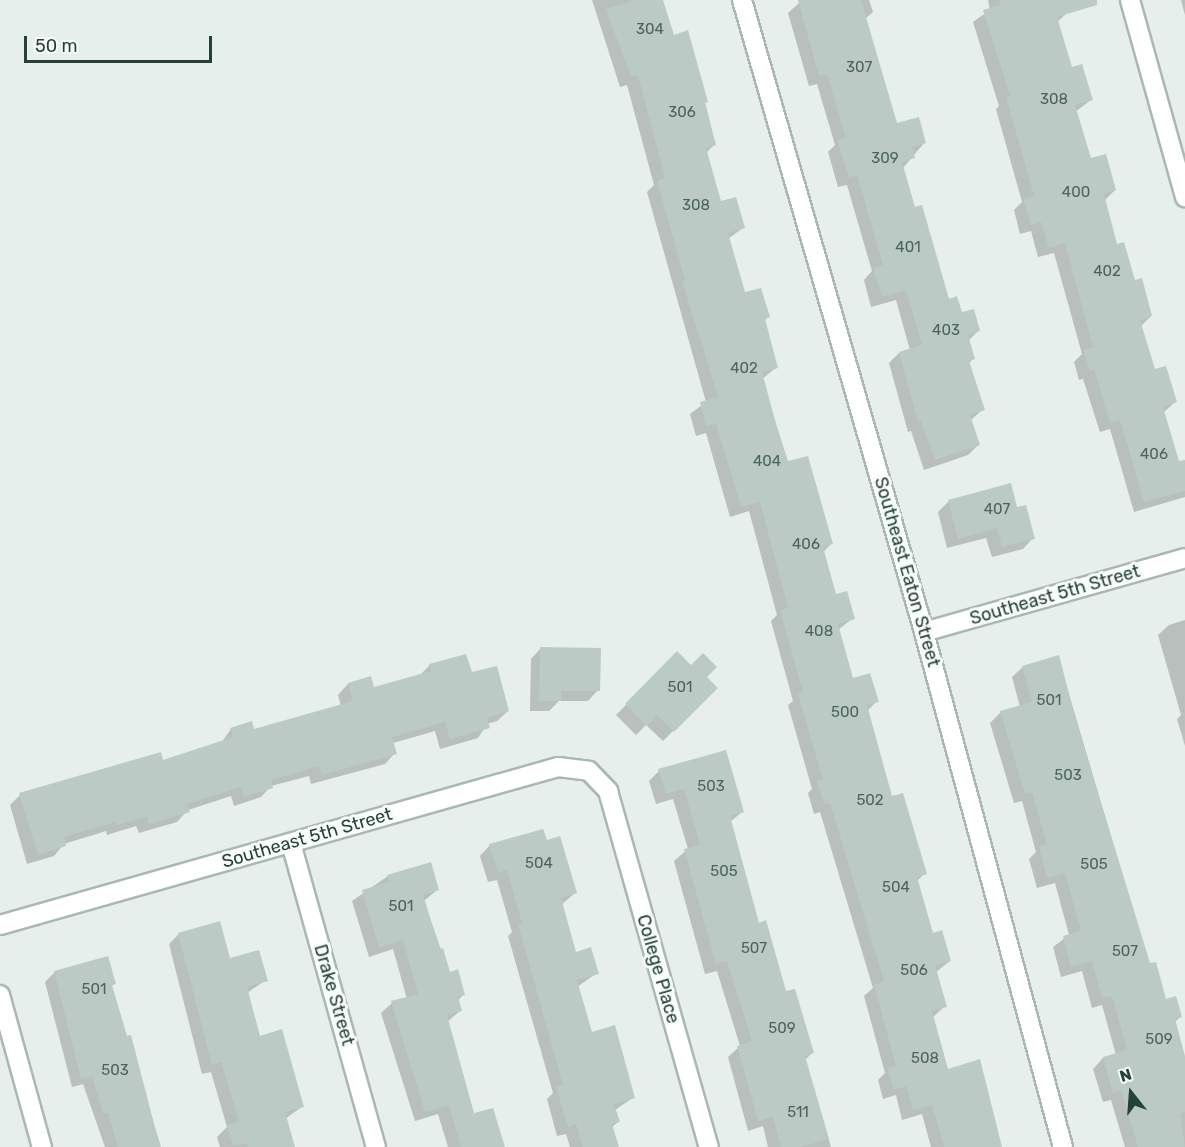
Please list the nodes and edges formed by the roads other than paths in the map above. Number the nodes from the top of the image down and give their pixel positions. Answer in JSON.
{"nodes":[{"id":1,"x":742,"y":0,"type":"edge"},
{"id":2,"x":1130,"y":0,"type":"edge"},
{"id":3,"x":1185,"y":197,"type":"edge"},
{"id":4,"x":1185,"y":558,"type":"edge"},
{"id":5,"x":924,"y":632,"type":"junction"},
{"id":6,"x":608,"y":791,"type":"joint"},
{"id":7,"x":291,"y":843,"type":"junction"},
{"id":8,"x":0,"y":925,"type":"edge"},
{"id":9,"x":0,"y":995,"type":"edge"},
{"id":10,"x":42,"y":1147,"type":"edge"},
{"id":11,"x":376,"y":1147,"type":"edge"},
{"id":12,"x":709,"y":1147,"type":"edge"},
{"id":13,"x":1064,"y":1147,"type":"edge"}],
"edges":[{"from":1,"to":5,"type":"street","name":"Southeast Eaton Street"},
{"from":2,"to":3,"type":"street"},
{"from":4,"to":5,"type":"street","name":"Southeast 5th Street"},
{"from":5,"to":13,"type":"street","name":"Southeast Eaton Street"},
{"from":6,"to":7,"type":"street","name":"Southeast 5th Street"},
{"from":6,"to":12,"type":"street","name":"College Place"},
{"from":7,"to":8,"type":"street","name":"Southeast 5th Street"},
{"from":7,"to":11,"type":"street","name":"Drake Street"},
{"from":9,"to":10,"type":"street"}]}
